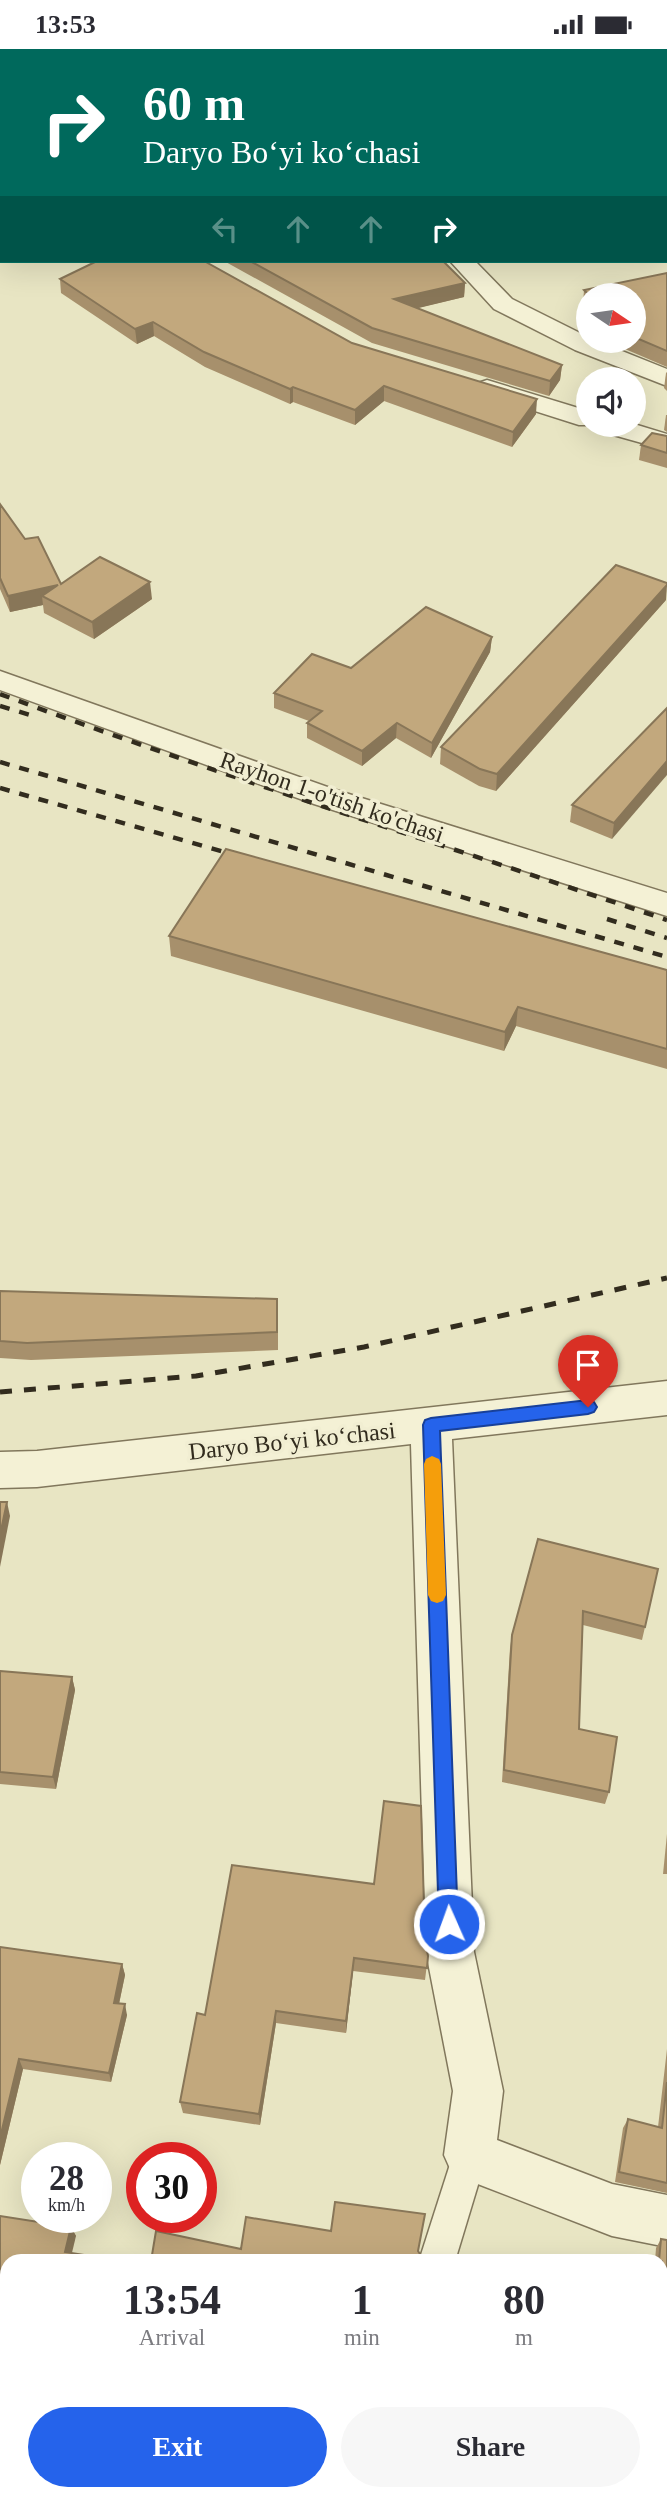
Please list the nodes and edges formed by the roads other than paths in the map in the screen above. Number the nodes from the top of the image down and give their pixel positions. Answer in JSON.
{"nodes":[{"id":1,"x":464,"y":263,"type":"edge"},
{"id":2,"x":667,"y":378,"type":"edge"},
{"id":3,"x":468,"y":383,"type":"edge"},
{"id":4,"x":576,"y":415,"type":"edge"},
{"id":5,"x":646,"y":436,"type":"edge"},
{"id":6,"x":667,"y":442,"type":"edge"},
{"id":7,"x":0,"y":680,"type":"edge"},
{"id":8,"x":667,"y":905,"type":"edge"},
{"id":9,"x":667,"y":1398,"type":"edge"},
{"id":10,"x":431,"y":1425,"type":"junction"},
{"id":11,"x":0,"y":1470,"type":"edge"},
{"id":12,"x":470,"y":2155,"type":"junction"},
{"id":13,"x":667,"y":2221,"type":"edge"},
{"id":14,"x":439,"y":2254,"type":"edge"}],
"edges":[{"from":1,"to":2,"type":"street"},
{"from":3,"to":4,"type":"street"},
{"from":5,"to":6,"type":"street"},
{"from":7,"to":8,"type":"street","name":"Rayhon 1-o'tish ko'chasi"},
{"from":9,"to":10,"type":"street","name":"Daryo Boʻyi koʻchasi"},
{"from":10,"to":11,"type":"street","name":"Daryo Boʻyi koʻchasi"},
{"from":10,"to":12,"type":"street"},
{"from":12,"to":13,"type":"street"},
{"from":12,"to":14,"type":"lane"}]}
